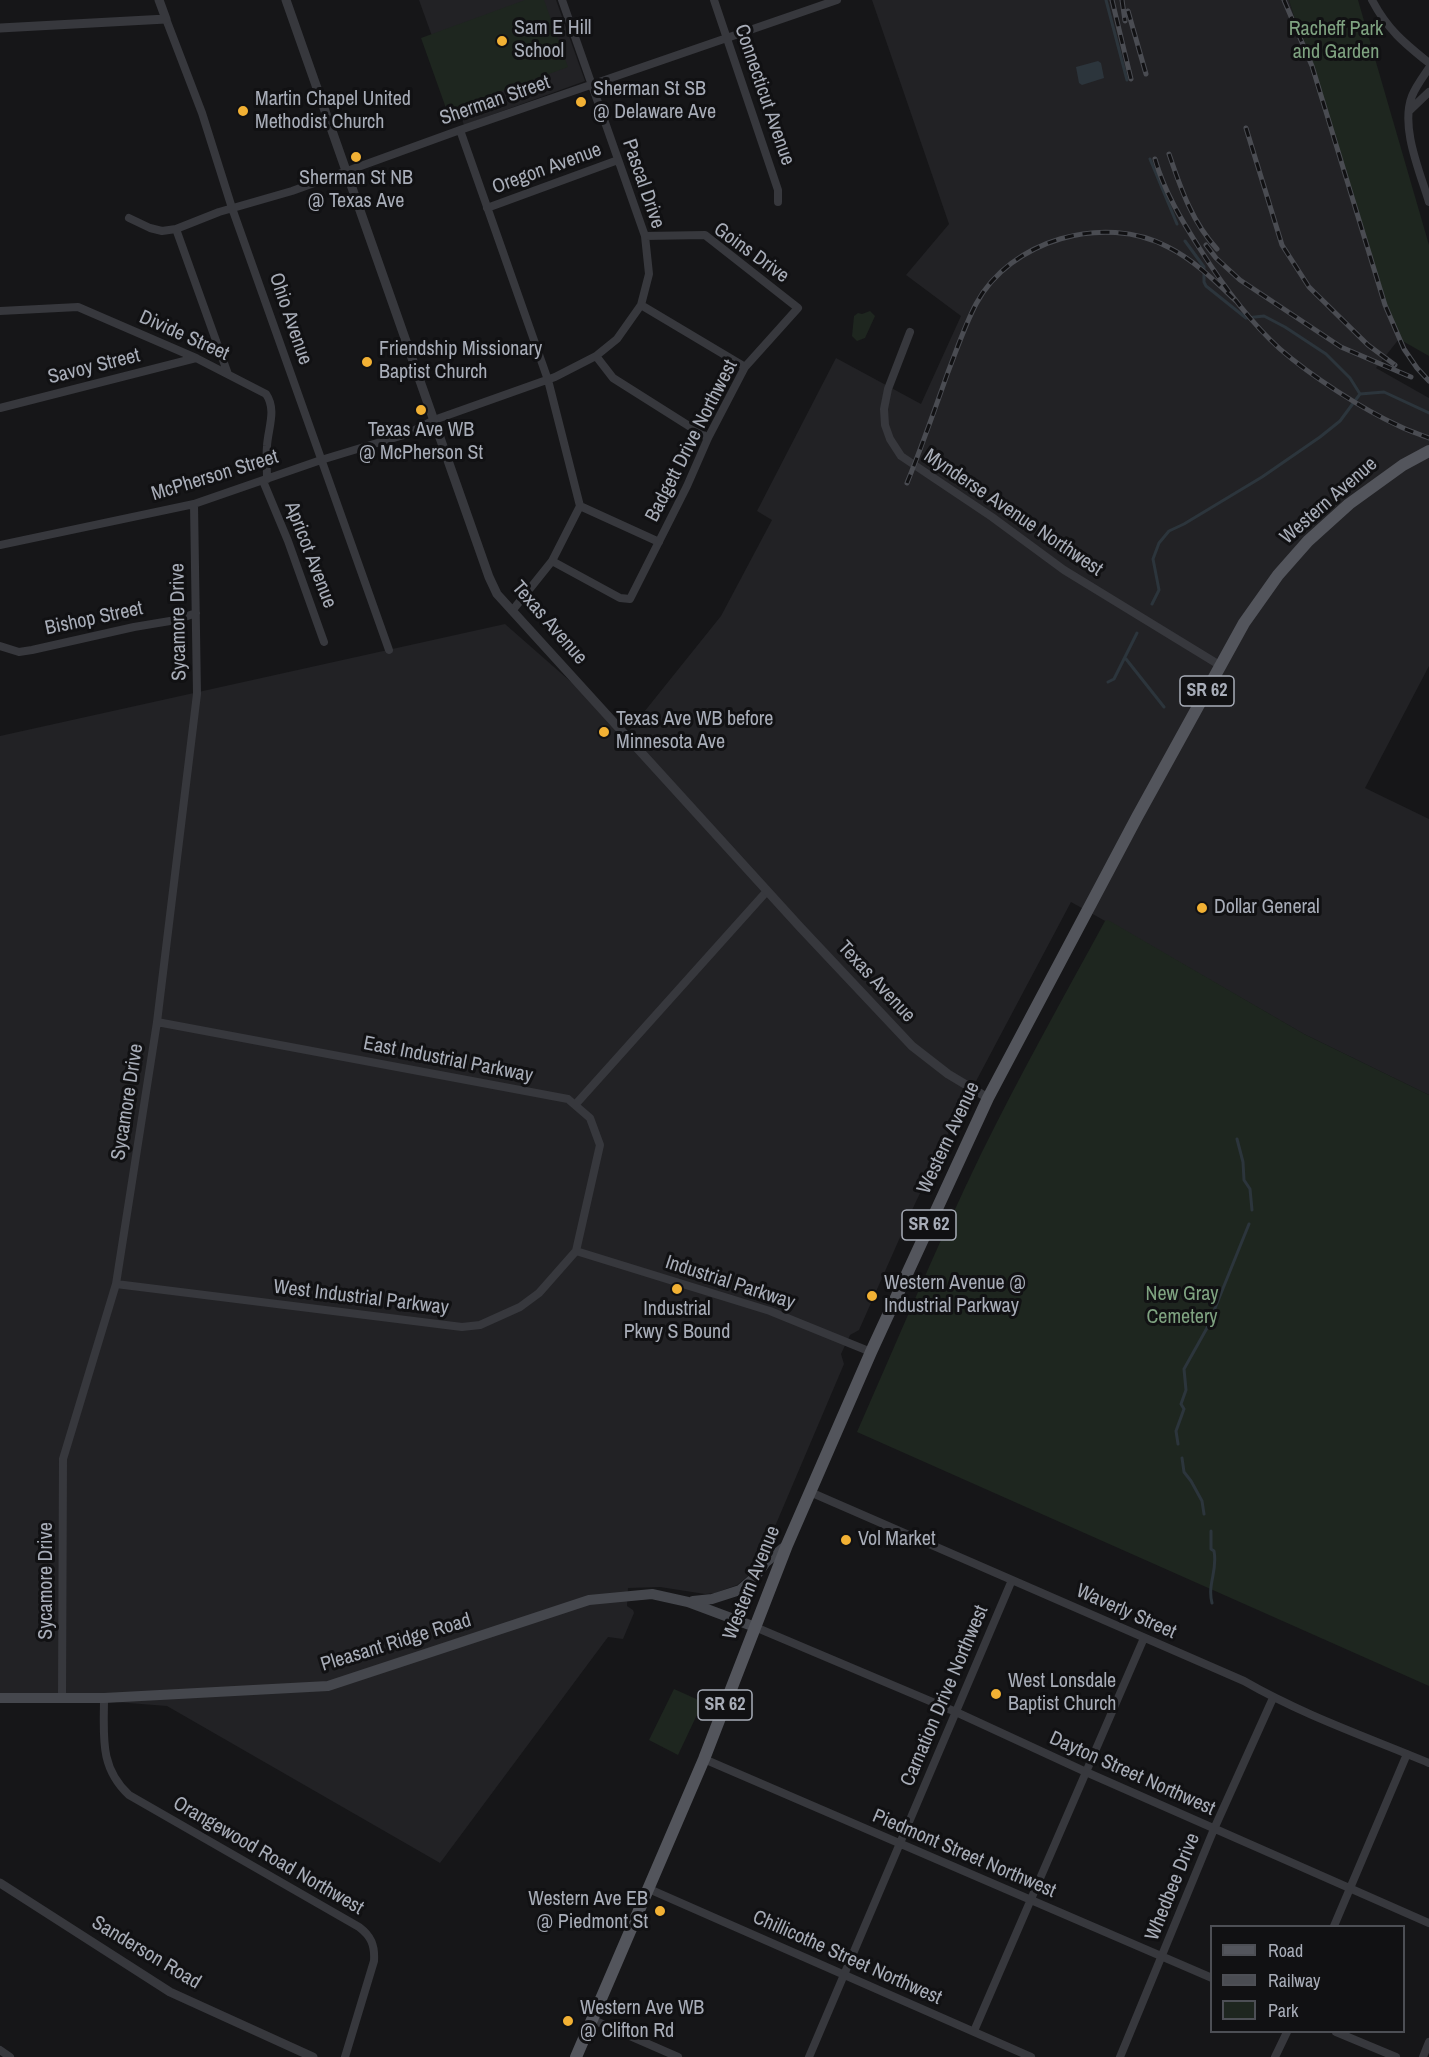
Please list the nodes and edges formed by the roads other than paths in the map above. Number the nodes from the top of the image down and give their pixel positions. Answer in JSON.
{"nodes":[{"id":1,"x":159,"y":0,"type":"edge"},
{"id":2,"x":286,"y":0,"type":"edge"},
{"id":3,"x":562,"y":0,"type":"edge"},
{"id":4,"x":714,"y":0,"type":"edge"},
{"id":5,"x":837,"y":0,"type":"edge"},
{"id":6,"x":1372,"y":0,"type":"edge"},
{"id":7,"x":166,"y":19,"type":"junction"},
{"id":8,"x":0,"y":28,"type":"edge"},
{"id":9,"x":728,"y":39,"type":"junction"},
{"id":10,"x":1429,"y":66,"type":"edge"},
{"id":11,"x":591,"y":86,"type":"junction"},
{"id":12,"x":1429,"y":92,"type":"edge"},
{"id":13,"x":1408,"y":112,"type":"junction"},
{"id":14,"x":460,"y":130,"type":"junction"},
{"id":15,"x":618,"y":160,"type":"junction"},
{"id":16,"x":346,"y":173,"type":"junction"},
{"id":17,"x":778,"y":202,"type":"dead end"},
{"id":18,"x":1429,"y":202,"type":"edge"},
{"id":19,"x":232,"y":208,"type":"junction"},
{"id":20,"x":488,"y":208,"type":"junction"},
{"id":21,"x":129,"y":218,"type":"dead end"},
{"id":22,"x":176,"y":229,"type":"junction"},
{"id":23,"x":645,"y":236,"type":"junction"},
{"id":24,"x":641,"y":304,"type":"junction"},
{"id":25,"x":798,"y":308,"type":"joint"},
{"id":26,"x":0,"y":311,"type":"edge"},
{"id":27,"x":910,"y":332,"type":"dead end"},
{"id":28,"x":596,"y":356,"type":"junction"},
{"id":29,"x":196,"y":358,"type":"junction"},
{"id":30,"x":745,"y":367,"type":"junction"},
{"id":31,"x":228,"y":374,"type":"junction"},
{"id":32,"x":548,"y":380,"type":"junction"},
{"id":33,"x":0,"y":408,"type":"edge"},
{"id":34,"x":434,"y":420,"type":"junction"},
{"id":35,"x":708,"y":438,"type":"junction"},
{"id":36,"x":1429,"y":451,"type":"edge"},
{"id":37,"x":321,"y":460,"type":"junction"},
{"id":38,"x":265,"y":480,"type":"junction"},
{"id":39,"x":194,"y":504,"type":"junction"},
{"id":40,"x":580,"y":506,"type":"junction"},
{"id":41,"x":659,"y":542,"type":"junction"},
{"id":42,"x":0,"y":544,"type":"edge"},
{"id":43,"x":552,"y":561,"type":"junction"},
{"id":44,"x":512,"y":611,"type":"junction"},
{"id":45,"x":196,"y":613,"type":"junction"},
{"id":46,"x":324,"y":642,"type":"dead end"},
{"id":47,"x":0,"y":646,"type":"edge"},
{"id":48,"x":389,"y":650,"type":"dead end"},
{"id":49,"x":1221,"y":666,"type":"junction"},
{"id":50,"x":767,"y":891,"type":"junction"},
{"id":51,"x":157,"y":1022,"type":"junction"},
{"id":52,"x":988,"y":1098,"type":"junction"},
{"id":53,"x":575,"y":1105,"type":"junction"},
{"id":54,"x":576,"y":1251,"type":"junction"},
{"id":55,"x":116,"y":1284,"type":"junction"},
{"id":56,"x":871,"y":1352,"type":"junction"},
{"id":57,"x":810,"y":1492,"type":"junction"},
{"id":58,"x":787,"y":1545,"type":"junction"},
{"id":59,"x":1012,"y":1580,"type":"junction"},
{"id":60,"x":688,"y":1602,"type":"junction"},
{"id":61,"x":755,"y":1627,"type":"junction"},
{"id":62,"x":1144,"y":1638,"type":"junction"},
{"id":63,"x":0,"y":1698,"type":"edge"},
{"id":64,"x":104,"y":1698,"type":"junction"},
{"id":65,"x":1273,"y":1698,"type":"junction"},
{"id":66,"x":62,"y":1699,"type":"junction"},
{"id":67,"x":956,"y":1712,"type":"junction"},
{"id":68,"x":1407,"y":1754,"type":"junction"},
{"id":69,"x":704,"y":1759,"type":"junction"},
{"id":70,"x":1429,"y":1763,"type":"edge"},
{"id":71,"x":1086,"y":1772,"type":"junction"},
{"id":72,"x":1214,"y":1829,"type":"junction"},
{"id":73,"x":900,"y":1844,"type":"junction"},
{"id":74,"x":0,"y":1883,"type":"edge"},
{"id":75,"x":1350,"y":1888,"type":"junction"},
{"id":76,"x":649,"y":1889,"type":"junction"},
{"id":77,"x":1031,"y":1900,"type":"junction"},
{"id":78,"x":1429,"y":1923,"type":"edge"},
{"id":79,"x":1334,"y":1925,"type":"edge"},
{"id":80,"x":1162,"y":1957,"type":"junction"},
{"id":81,"x":844,"y":1974,"type":"junction"},
{"id":82,"x":1210,"y":1977,"type":"edge"},
{"id":83,"x":591,"y":2019,"type":"junction"},
{"id":84,"x":974,"y":2031,"type":"junction"},
{"id":85,"x":1286,"y":2033,"type":"edge"},
{"id":86,"x":1341,"y":2033,"type":"edge"},
{"id":87,"x":1429,"y":2043,"type":"edge"},
{"id":88,"x":0,"y":2050,"type":"edge"},
{"id":89,"x":10,"y":2057,"type":"edge"},
{"id":90,"x":313,"y":2057,"type":"edge"},
{"id":91,"x":345,"y":2057,"type":"edge"},
{"id":92,"x":576,"y":2057,"type":"edge"},
{"id":93,"x":678,"y":2057,"type":"edge"},
{"id":94,"x":809,"y":2057,"type":"edge"},
{"id":95,"x":1031,"y":2057,"type":"edge"},
{"id":96,"x":1120,"y":2057,"type":"edge"},
{"id":97,"x":1275,"y":2057,"type":"edge"},
{"id":98,"x":1396,"y":2057,"type":"edge"},
{"id":99,"x":1423,"y":2057,"type":"edge"}],
"edges":[{"from":1,"to":7,"type":"street","name":"Ohio Avenue"},
{"from":2,"to":16,"type":"street","name":"Texas Avenue"},
{"from":3,"to":11,"type":"street","name":"Pascal Drive"},
{"from":4,"to":9,"type":"street","name":"Connecticut Avenue"},
{"from":5,"to":9,"type":"street","name":"Sherman Street"},
{"from":6,"to":10,"type":"street"},
{"from":7,"to":8,"type":"street"},
{"from":7,"to":19,"type":"street","name":"Ohio Avenue"},
{"from":9,"to":11,"type":"street","name":"Sherman Street"},
{"from":9,"to":17,"type":"street","name":"Connecticut Avenue"},
{"from":10,"to":13,"type":"street"},
{"from":11,"to":14,"type":"street","name":"Sherman Street"},
{"from":11,"to":15,"type":"street","name":"Pascal Drive"},
{"from":12,"to":13,"type":"street"},
{"from":13,"to":18,"type":"street"},
{"from":14,"to":16,"type":"street","name":"Sherman Street"},
{"from":14,"to":20,"type":"street"},
{"from":15,"to":20,"type":"street","name":"Oregon Avenue"},
{"from":15,"to":23,"type":"street","name":"Pascal Drive"},
{"from":16,"to":19,"type":"street","name":"Sherman Street"},
{"from":16,"to":34,"type":"street","name":"Texas Avenue"},
{"from":19,"to":22,"type":"street","name":"Sherman Street"},
{"from":19,"to":37,"type":"street","name":"Ohio Avenue"},
{"from":20,"to":32,"type":"street"},
{"from":21,"to":22,"type":"street","name":"Sherman Street"},
{"from":22,"to":31,"type":"street"},
{"from":23,"to":24,"type":"street","name":"Pascal Drive"},
{"from":23,"to":25,"type":"street","name":"Goins Drive"},
{"from":24,"to":28,"type":"street","name":"Pascal Drive"},
{"from":24,"to":30,"type":"street"},
{"from":25,"to":30,"type":"street","name":"Badgett Drive Northwest"},
{"from":26,"to":29,"type":"street","name":"Divide Street"},
{"from":27,"to":49,"type":"street","name":"Mynderse Avenue Northwest"},
{"from":28,"to":32,"type":"street","name":"Pascal Drive"},
{"from":28,"to":35,"type":"street"},
{"from":29,"to":31,"type":"street","name":"Divide Street"},
{"from":29,"to":33,"type":"street","name":"Savoy Street"},
{"from":30,"to":35,"type":"street","name":"Badgett Drive Northwest"},
{"from":31,"to":38,"type":"street","name":"Divide Street"},
{"from":32,"to":34,"type":"street","name":"Pascal Drive"},
{"from":32,"to":40,"type":"street"},
{"from":34,"to":37,"type":"street","name":"McPherson Street"},
{"from":34,"to":44,"type":"street","name":"Texas Avenue"},
{"from":35,"to":41,"type":"street","name":"Badgett Drive Northwest"},
{"from":36,"to":49,"type":"main road","name":"Western Avenue","number":"SR 62"},
{"from":37,"to":38,"type":"street","name":"McPherson Street"},
{"from":37,"to":48,"type":"street","name":"Ohio Avenue"},
{"from":38,"to":39,"type":"street","name":"McPherson Street"},
{"from":38,"to":46,"type":"street","name":"Apricot Avenue"},
{"from":39,"to":42,"type":"street","name":"McPherson Street"},
{"from":39,"to":45,"type":"street","name":"Sycamore Drive"},
{"from":40,"to":41,"type":"street"},
{"from":40,"to":43,"type":"street"},
{"from":41,"to":43,"type":"street","name":"Badgett Drive Northwest"},
{"from":43,"to":44,"type":"street"},
{"from":44,"to":50,"type":"street","name":"Texas Avenue"},
{"from":45,"to":47,"type":"street","name":"Bishop Street"},
{"from":45,"to":51,"type":"street","name":"Sycamore Drive"},
{"from":49,"to":52,"type":"main road","name":"Western Avenue","number":"SR 62"},
{"from":50,"to":52,"type":"street","name":"Texas Avenue"},
{"from":50,"to":53,"type":"street"},
{"from":51,"to":53,"type":"street","name":"East Industrial Parkway"},
{"from":51,"to":55,"type":"street","name":"Sycamore Drive"},
{"from":52,"to":56,"type":"main road","name":"Western Avenue","number":"SR 62"},
{"from":53,"to":54,"type":"street"},
{"from":54,"to":55,"type":"street","name":"West Industrial Parkway"},
{"from":54,"to":56,"type":"street","name":"Industrial Parkway"},
{"from":55,"to":66,"type":"street","name":"Sycamore Drive"},
{"from":56,"to":57,"type":"main road","name":"Western Avenue","number":"SR 62"},
{"from":57,"to":58,"type":"main road","name":"Western Avenue","number":"SR 62"},
{"from":57,"to":59,"type":"street","name":"Waverly Street"},
{"from":58,"to":60,"type":"main road"},
{"from":58,"to":61,"type":"main road","name":"Western Avenue","number":"SR 62"},
{"from":59,"to":62,"type":"street","name":"Waverly Street"},
{"from":59,"to":67,"type":"street","name":"Carnation Drive Northwest"},
{"from":60,"to":61,"type":"main road","name":"Pleasant Ridge Road"},
{"from":60,"to":64,"type":"main road","name":"Pleasant Ridge Road"},
{"from":61,"to":67,"type":"street","name":"Dayton Street Northwest"},
{"from":61,"to":69,"type":"main road","name":"Western Avenue","number":"SR 62"},
{"from":62,"to":65,"type":"street","name":"Waverly Street"},
{"from":62,"to":71,"type":"street"},
{"from":63,"to":66,"type":"main road","name":"Pleasant Ridge Road"},
{"from":64,"to":66,"type":"main road","name":"Pleasant Ridge Road"},
{"from":64,"to":91,"type":"street","name":"Orangewood Road Northwest"},
{"from":65,"to":68,"type":"street","name":"Waverly Street"},
{"from":65,"to":72,"type":"street","name":"Whedbee Drive"},
{"from":67,"to":71,"type":"street","name":"Dayton Street Northwest"},
{"from":67,"to":73,"type":"street","name":"Carnation Drive Northwest"},
{"from":68,"to":70,"type":"street","name":"Waverly Street"},
{"from":68,"to":75,"type":"street"},
{"from":69,"to":73,"type":"street","name":"Piedmont Street Northwest"},
{"from":69,"to":76,"type":"main road","name":"Western Avenue","number":"SR 62"},
{"from":71,"to":72,"type":"street","name":"Dayton Street Northwest"},
{"from":71,"to":77,"type":"street"},
{"from":72,"to":75,"type":"street","name":"Dayton Street Northwest"},
{"from":72,"to":80,"type":"street","name":"Whedbee Drive"},
{"from":73,"to":77,"type":"street","name":"Piedmont Street Northwest"},
{"from":73,"to":81,"type":"street","name":"Carnation Drive Northwest"},
{"from":74,"to":90,"type":"street","name":"Sanderson Road"},
{"from":75,"to":78,"type":"street","name":"Dayton Street Northwest"},
{"from":75,"to":79,"type":"street"},
{"from":76,"to":81,"type":"street","name":"Chillicothe Street Northwest"},
{"from":76,"to":83,"type":"main road","name":"Western Avenue","number":"SR 62"},
{"from":77,"to":80,"type":"street","name":"Piedmont Street Northwest"},
{"from":77,"to":84,"type":"street"},
{"from":80,"to":82,"type":"street","name":"Piedmont Street Northwest"},
{"from":80,"to":96,"type":"street","name":"Whedbee Drive"},
{"from":81,"to":84,"type":"street","name":"Chillicothe Street Northwest"},
{"from":81,"to":94,"type":"street","name":"Carnation Drive Northwest"},
{"from":83,"to":92,"type":"main road","name":"Western Avenue","number":"SR 62"},
{"from":83,"to":93,"type":"street"},
{"from":84,"to":95,"type":"street","name":"Chillicothe Street Northwest"},
{"from":85,"to":97,"type":"street"},
{"from":86,"to":98,"type":"street"},
{"from":87,"to":99,"type":"street"},
{"from":88,"to":89,"type":"street"}]}
